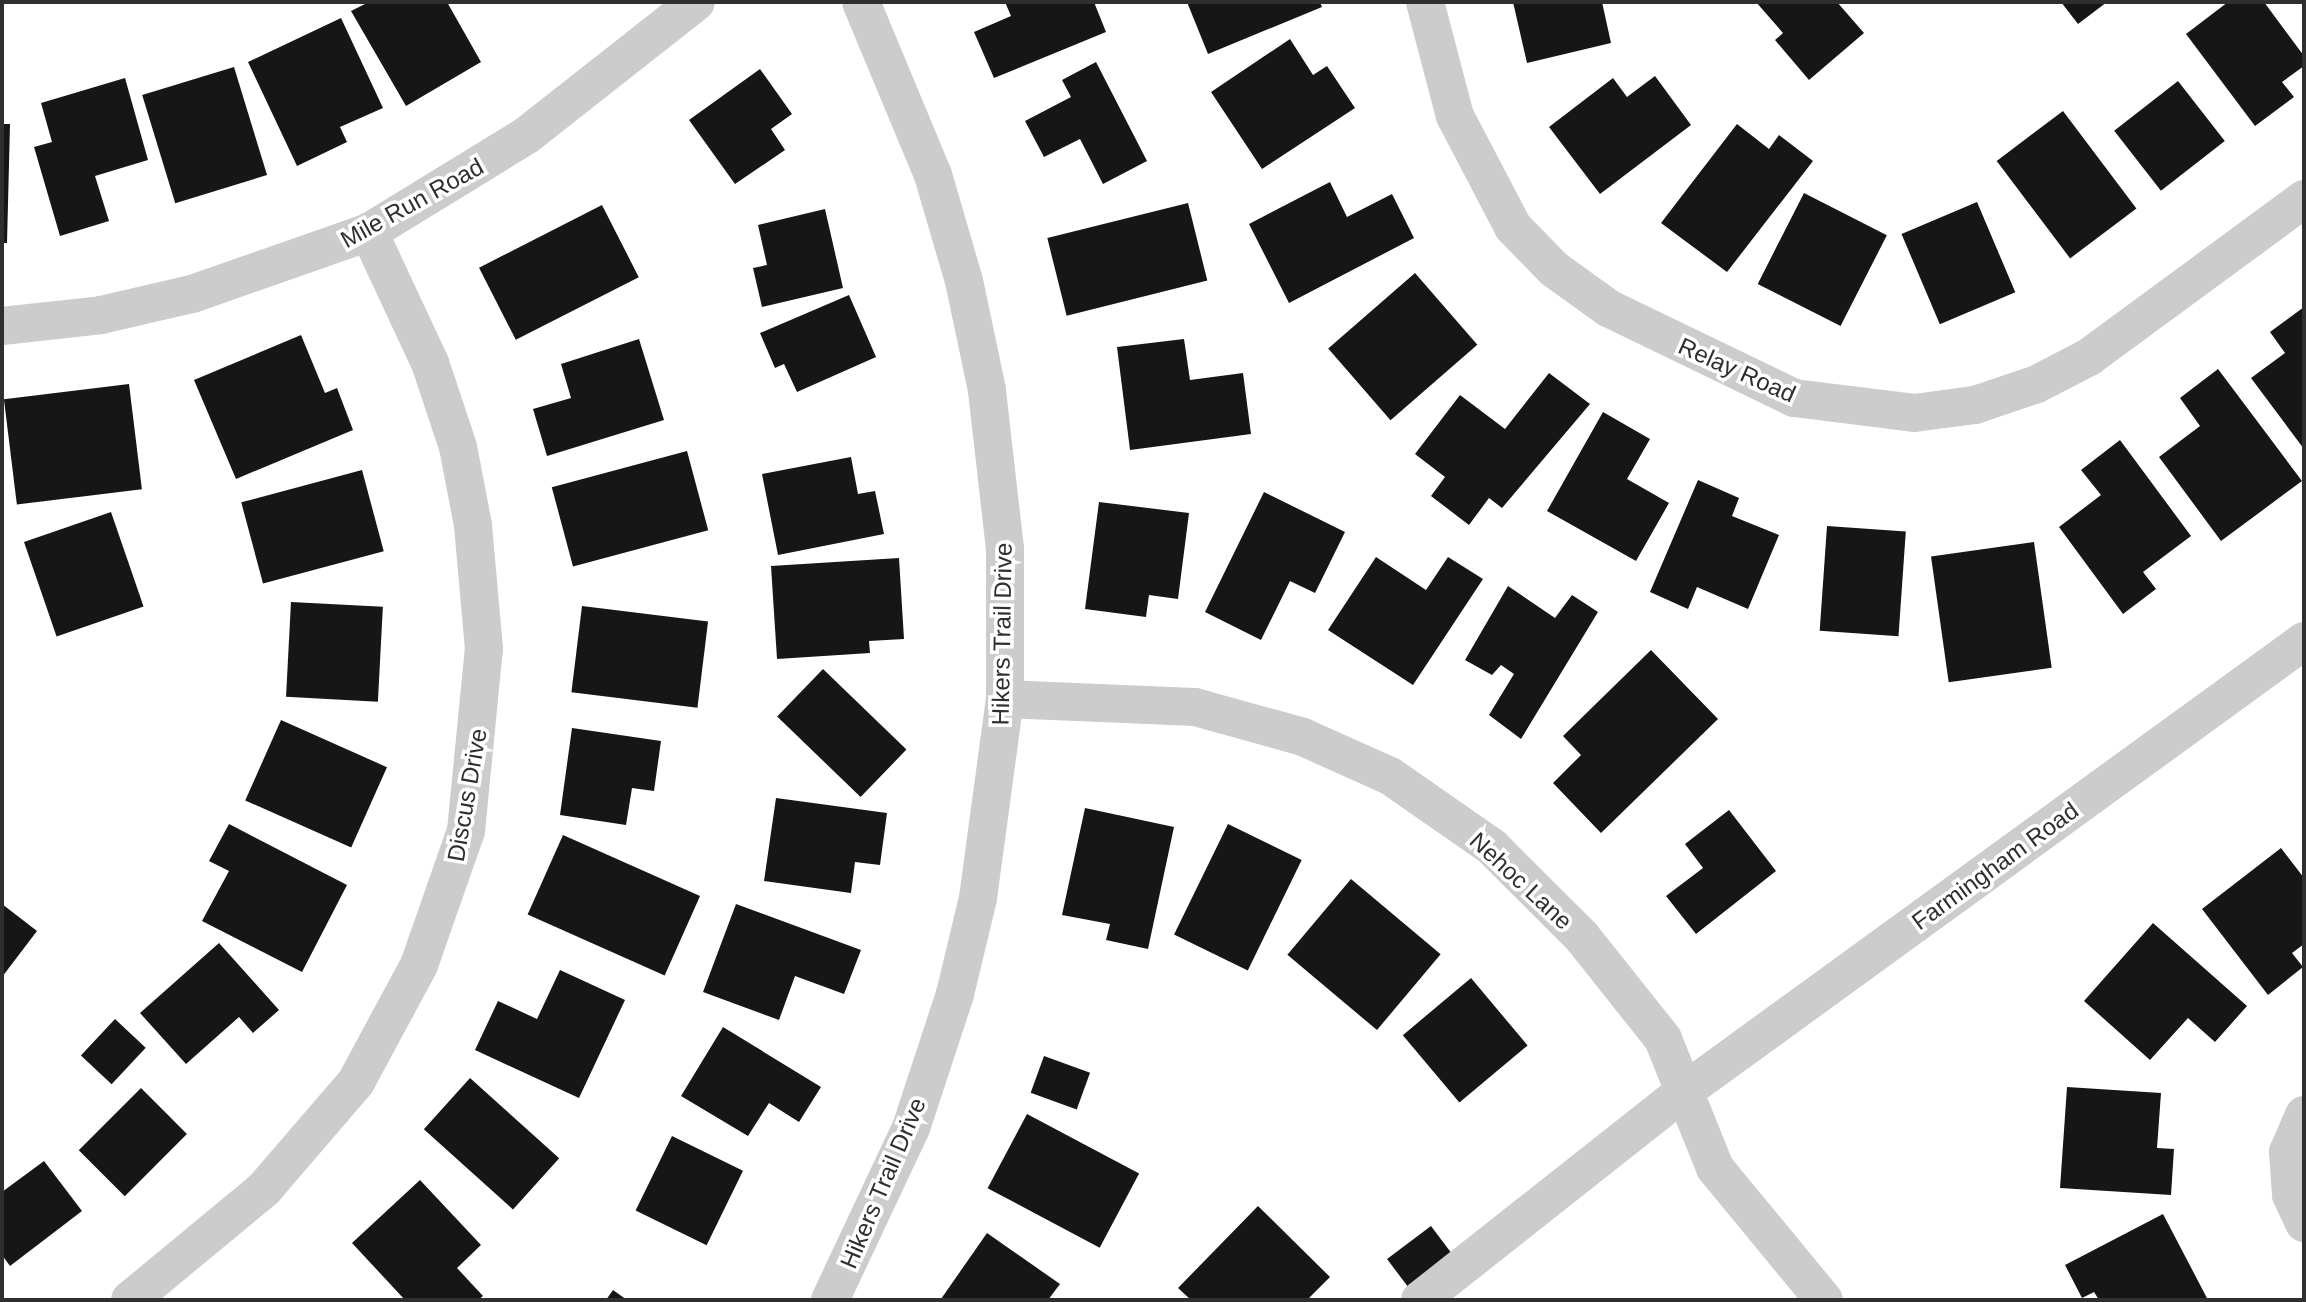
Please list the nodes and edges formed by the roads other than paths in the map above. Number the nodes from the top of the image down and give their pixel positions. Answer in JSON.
{"nodes":[{"id":1,"x":696,"y":2,"type":"edge"},
{"id":2,"x":861,"y":2,"type":"edge"},
{"id":3,"x":1425,"y":2,"type":"edge"},
{"id":4,"x":2304,"y":199,"type":"edge"},
{"id":5,"x":369,"y":232,"type":"junction"},
{"id":6,"x":2,"y":326,"type":"edge"},
{"id":7,"x":2304,"y":641,"type":"edge"},
{"id":8,"x":1005,"y":699,"type":"junction"},
{"id":9,"x":1686,"y":1090,"type":"junction"},
{"id":10,"x":2304,"y":1115,"type":"edge"},
{"id":11,"x":2304,"y":1223,"type":"edge"},
{"id":12,"x":130,"y":1300,"type":"edge"},
{"id":13,"x":830,"y":1300,"type":"edge"},
{"id":14,"x":1420,"y":1300,"type":"edge"},
{"id":15,"x":1824,"y":1300,"type":"edge"}],
"edges":[{"from":1,"to":5,"type":"street","name":"Mile Run Road"},
{"from":2,"to":8,"type":"street","name":"Hikers Trail Drive"},
{"from":3,"to":4,"type":"street","name":"Relay Road"},
{"from":5,"to":6,"type":"street","name":"Mile Run Road"},
{"from":5,"to":12,"type":"street","name":"Discus Drive"},
{"from":7,"to":9,"type":"street","name":"Farmingham Road"},
{"from":8,"to":9,"type":"street","name":"Nehoc Lane"},
{"from":8,"to":13,"type":"street","name":"Hikers Trail Drive"},
{"from":9,"to":14,"type":"street","name":"Farmingham Road"},
{"from":9,"to":15,"type":"street","name":"Nehoc Lane"},
{"from":10,"to":11,"type":"street"}]}
